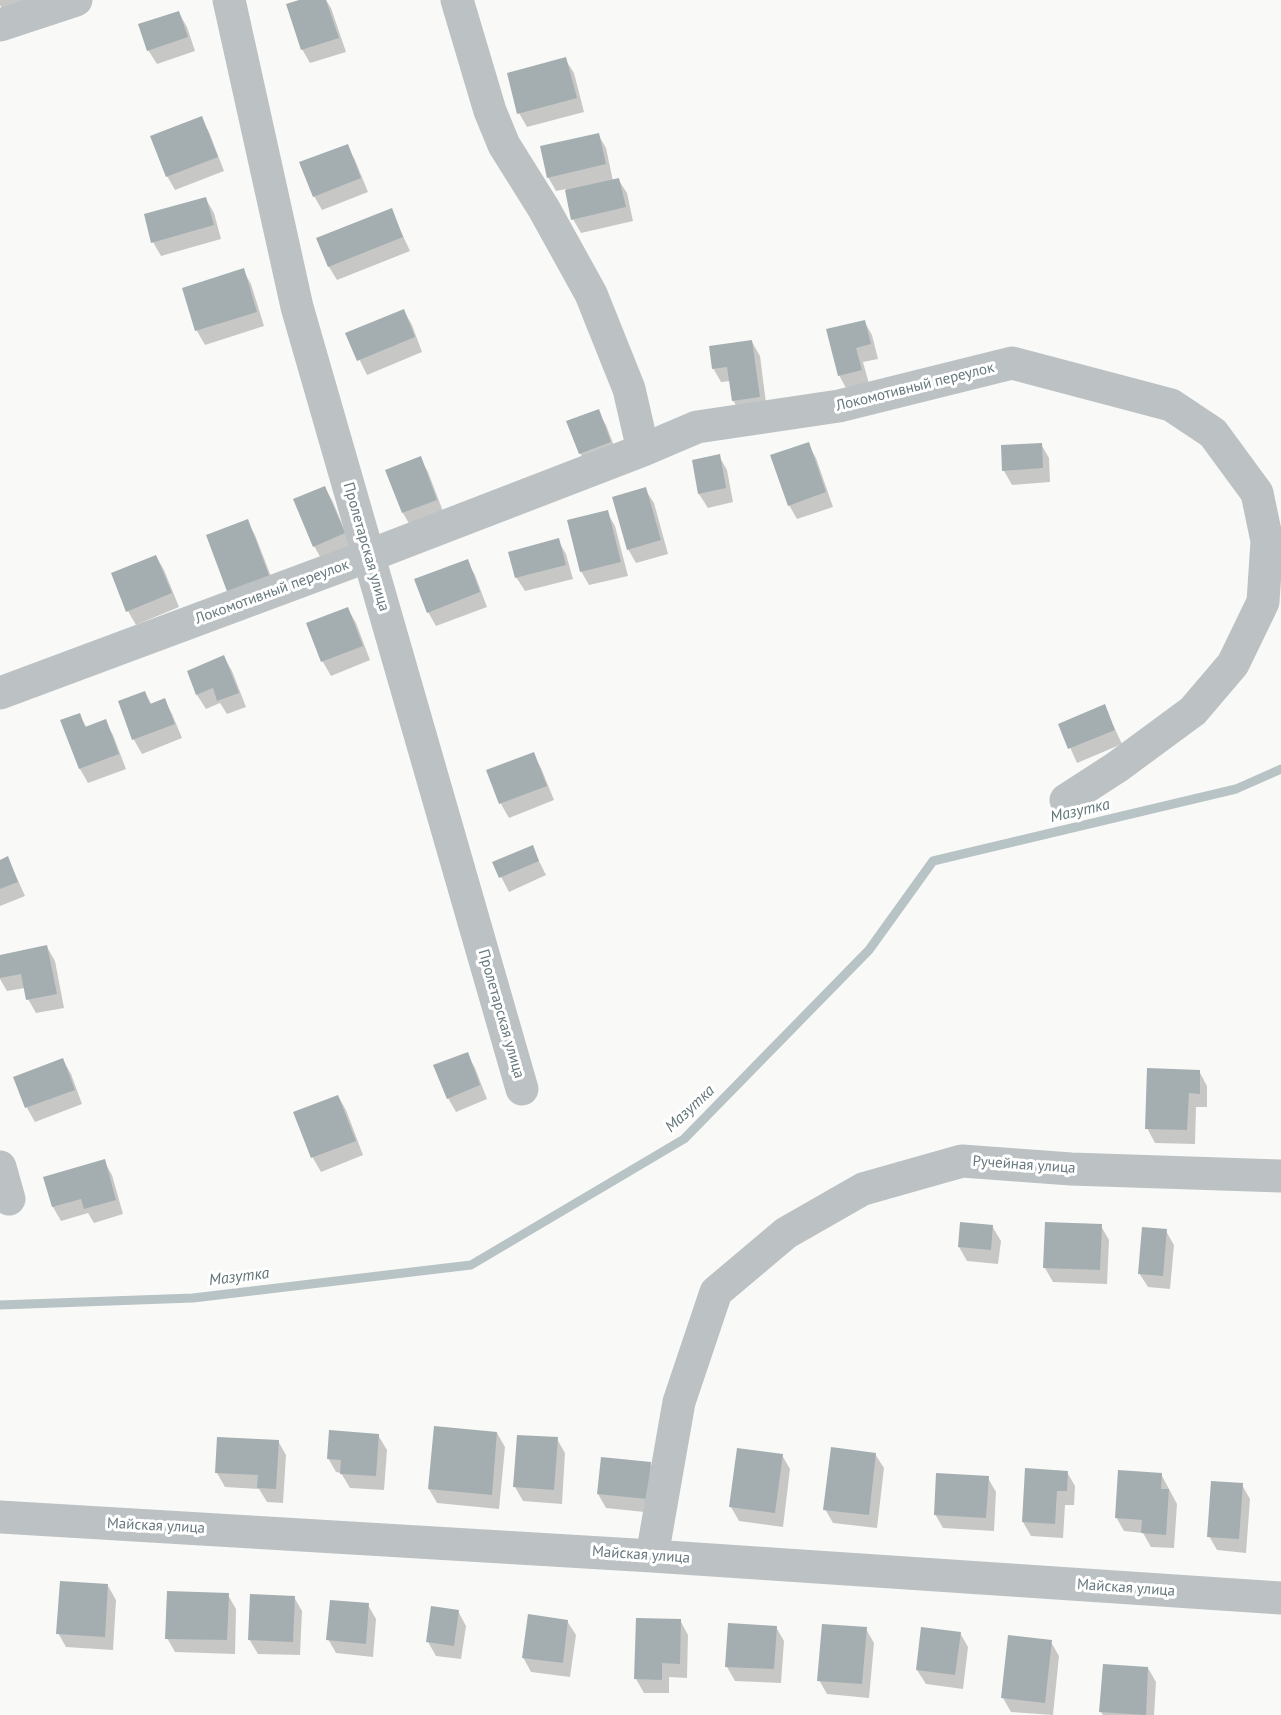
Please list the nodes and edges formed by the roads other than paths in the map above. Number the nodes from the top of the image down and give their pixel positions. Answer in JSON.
{"nodes":[{"id":1,"x":76,"y":0,"type":"edge"},
{"id":2,"x":229,"y":0,"type":"edge"},
{"id":3,"x":457,"y":0,"type":"edge"},
{"id":4,"x":0,"y":25,"type":"edge"},
{"id":5,"x":643,"y":450,"type":"junction"},
{"id":6,"x":368,"y":556,"type":"junction"},
{"id":7,"x":0,"y":693,"type":"edge"},
{"id":8,"x":1066,"y":800,"type":"dead end"},
{"id":9,"x":522,"y":1089,"type":"dead end"},
{"id":10,"x":0,"y":1167,"type":"edge"},
{"id":11,"x":1281,"y":1176,"type":"edge"},
{"id":12,"x":9,"y":1199,"type":"dead end"},
{"id":13,"x":0,"y":1516,"type":"edge"},
{"id":14,"x":652,"y":1556,"type":"junction"},
{"id":15,"x":1281,"y":1598,"type":"edge"}],
"edges":[{"from":1,"to":4,"type":"street"},
{"from":2,"to":6,"type":"street","name":"Пролетарская улица"},
{"from":3,"to":5,"type":"street"},
{"from":5,"to":6,"type":"street","name":"Локомотивный переулок"},
{"from":5,"to":8,"type":"street","name":"Локомотивный переулок"},
{"from":6,"to":7,"type":"street","name":"Локомотивный переулок"},
{"from":6,"to":9,"type":"street","name":"Пролетарская улица"},
{"from":10,"to":12,"type":"street"},
{"from":11,"to":14,"type":"street","name":"Ручейная улица"},
{"from":13,"to":14,"type":"street","name":"Майская улица"},
{"from":14,"to":15,"type":"street","name":"Майская улица"}]}
